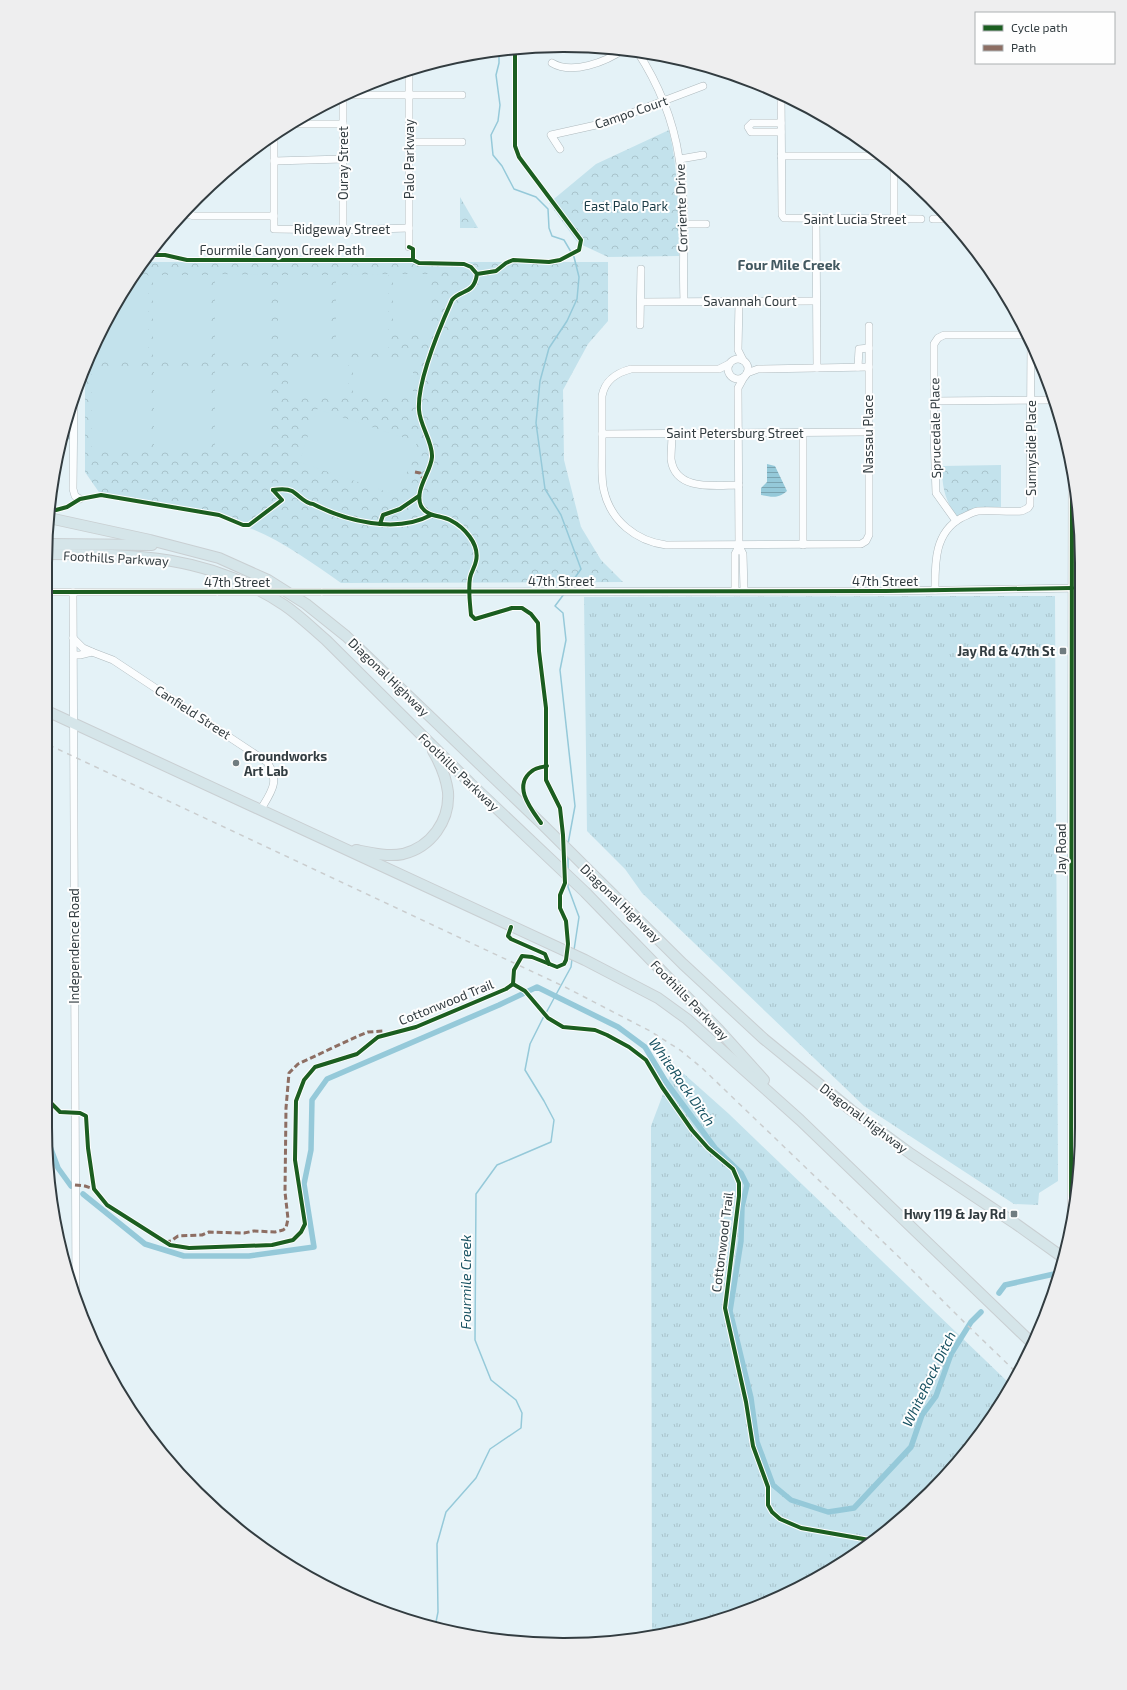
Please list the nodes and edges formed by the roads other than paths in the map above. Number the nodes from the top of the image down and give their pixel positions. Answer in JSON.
{"nodes":[{"id":1,"x":615,"y":55,"type":"edge"},
{"id":2,"x":641,"y":58,"type":"edge"},
{"id":3,"x":552,"y":63,"type":"dead end"},
{"id":4,"x":409,"y":76,"type":"edge"},
{"id":5,"x":703,"y":86,"type":"dead end"},
{"id":6,"x":462,"y":94,"type":"dead end"},
{"id":7,"x":359,"y":95,"type":"edge"},
{"id":8,"x":409,"y":95,"type":"junction"},
{"id":9,"x":664,"y":101,"type":"junction"},
{"id":10,"x":781,"y":101,"type":"edge"},
{"id":11,"x":343,"y":102,"type":"edge"},
{"id":12,"x":780,"y":123,"type":"junction"},
{"id":13,"x":303,"y":124,"type":"edge"},
{"id":14,"x":343,"y":124,"type":"junction"},
{"id":15,"x":780,"y":132,"type":"junction"},
{"id":16,"x":274,"y":142,"type":"edge"},
{"id":17,"x":409,"y":142,"type":"junction"},
{"id":18,"x":462,"y":142,"type":"dead end"},
{"id":19,"x":560,"y":149,"type":"dead end"},
{"id":20,"x":703,"y":155,"type":"dead end"},
{"id":21,"x":781,"y":156,"type":"junction"},
{"id":22,"x":872,"y":156,"type":"edge"},
{"id":23,"x":343,"y":159,"type":"junction"},
{"id":24,"x":680,"y":159,"type":"junction"},
{"id":25,"x":274,"y":161,"type":"junction"},
{"id":26,"x":894,"y":173,"type":"edge"},
{"id":27,"x":190,"y":215,"type":"edge"},
{"id":28,"x":274,"y":216,"type":"junction"},
{"id":29,"x":816,"y":219,"type":"junction"},
{"id":30,"x":894,"y":219,"type":"junction"},
{"id":31,"x":921,"y":219,"type":"dead end"},
{"id":32,"x":933,"y":219,"type":"dead end"},
{"id":33,"x":941,"y":219,"type":"edge"},
{"id":34,"x":682,"y":224,"type":"junction"},
{"id":35,"x":706,"y":224,"type":"dead end"},
{"id":36,"x":409,"y":228,"type":"junction"},
{"id":37,"x":344,"y":230,"type":"junction"},
{"id":38,"x":409,"y":247,"type":"dead end"},
{"id":39,"x":641,"y":269,"type":"dead end"},
{"id":40,"x":816,"y":301,"type":"junction"},
{"id":41,"x":641,"y":302,"type":"junction"},
{"id":42,"x":684,"y":302,"type":"junction"},
{"id":43,"x":739,"y":302,"type":"junction"},
{"id":44,"x":640,"y":325,"type":"dead end"},
{"id":45,"x":869,"y":326,"type":"dead end"},
{"id":46,"x":1021,"y":335,"type":"edge"},
{"id":47,"x":869,"y":348,"type":"junction"},
{"id":48,"x":738,"y":350,"type":"junction"},
{"id":49,"x":1031,"y":356,"type":"edge"},
{"id":50,"x":731,"y":362,"type":"junction"},
{"id":51,"x":745,"y":362,"type":"junction"},
{"id":52,"x":858,"y":367,"type":"junction"},
{"id":53,"x":869,"y":367,"type":"junction"},
{"id":54,"x":758,"y":368,"type":"junction"},
{"id":55,"x":816,"y":368,"type":"junction"},
{"id":56,"x":719,"y":369,"type":"junction"},
{"id":57,"x":731,"y":375,"type":"junction"},
{"id":58,"x":745,"y":375,"type":"junction"},
{"id":59,"x":738,"y":388,"type":"junction"},
{"id":60,"x":1030,"y":400,"type":"junction"},
{"id":61,"x":1048,"y":400,"type":"edge"},
{"id":62,"x":934,"y":401,"type":"junction"},
{"id":63,"x":74,"y":416,"type":"edge"},
{"id":64,"x":868,"y":432,"type":"junction"},
{"id":65,"x":739,"y":433,"type":"junction"},
{"id":66,"x":803,"y":433,"type":"junction"},
{"id":67,"x":602,"y":434,"type":"junction"},
{"id":68,"x":672,"y":434,"type":"junction"},
{"id":69,"x":739,"y":484,"type":"junction"},
{"id":70,"x":80,"y":499,"type":"dead end"},
{"id":71,"x":1072,"y":508,"type":"edge"},
{"id":72,"x":54,"y":519,"type":"edge"},
{"id":73,"x":956,"y":521,"type":"junction"},
{"id":74,"x":53,"y":544,"type":"edge"},
{"id":75,"x":803,"y":545,"type":"junction"},
{"id":76,"x":739,"y":546,"type":"junction"},
{"id":77,"x":184,"y":548,"type":"junction"},
{"id":78,"x":52,"y":554,"type":"edge"},
{"id":79,"x":1072,"y":588,"type":"junction"},
{"id":80,"x":735,"y":590,"type":"junction"},
{"id":81,"x":744,"y":590,"type":"junction"},
{"id":82,"x":935,"y":590,"type":"junction"},
{"id":83,"x":52,"y":592,"type":"edge"},
{"id":84,"x":73,"y":592,"type":"junction"},
{"id":85,"x":73,"y":638,"type":"junction"},
{"id":86,"x":92,"y":652,"type":"junction"},
{"id":87,"x":74,"y":655,"type":"junction"},
{"id":88,"x":52,"y":713,"type":"edge"},
{"id":89,"x":74,"y":723,"type":"junction"},
{"id":90,"x":427,"y":741,"type":"junction"},
{"id":91,"x":261,"y":809,"type":"junction"},
{"id":92,"x":345,"y":848,"type":"junction"},
{"id":93,"x":800,"y":1120,"type":"junction"},
{"id":94,"x":1074,"y":1161,"type":"edge"},
{"id":95,"x":1059,"y":1255,"type":"edge"},
{"id":96,"x":76,"y":1281,"type":"edge"},
{"id":97,"x":1028,"y":1339,"type":"edge"}],
"edges":[{"from":1,"to":3,"type":"street"},
{"from":2,"to":9,"type":"street","name":"Corriente Drive"},
{"from":4,"to":8,"type":"street","name":"Palo Parkway"},
{"from":5,"to":9,"type":"street","name":"Campo Court"},
{"from":6,"to":8,"type":"street"},
{"from":7,"to":8,"type":"street"},
{"from":8,"to":17,"type":"street","name":"Palo Parkway"},
{"from":9,"to":19,"type":"street","name":"Campo Court"},
{"from":9,"to":24,"type":"street","name":"Corriente Drive"},
{"from":10,"to":12,"type":"street"},
{"from":11,"to":14,"type":"street","name":"Ouray Street"},
{"from":12,"to":15,"type":"street"},
{"from":12,"to":15,"type":"street"},
{"from":13,"to":14,"type":"street"},
{"from":14,"to":23,"type":"street","name":"Ouray Street"},
{"from":15,"to":21,"type":"street"},
{"from":16,"to":25,"type":"street"},
{"from":17,"to":18,"type":"street"},
{"from":17,"to":36,"type":"street","name":"Palo Parkway"},
{"from":20,"to":24,"type":"street"},
{"from":21,"to":22,"type":"street"},
{"from":21,"to":29,"type":"street","name":"Saint Lucia Street"},
{"from":23,"to":25,"type":"street"},
{"from":23,"to":37,"type":"street","name":"Ouray Street"},
{"from":24,"to":34,"type":"street","name":"Corriente Drive"},
{"from":25,"to":28,"type":"street"},
{"from":26,"to":30,"type":"street"},
{"from":27,"to":28,"type":"street"},
{"from":28,"to":37,"type":"street","name":"Ridgeway Street"},
{"from":29,"to":30,"type":"street","name":"Saint Lucia Street"},
{"from":29,"to":40,"type":"street"},
{"from":30,"to":31,"type":"street","name":"Saint Lucia Street"},
{"from":32,"to":33,"type":"street"},
{"from":34,"to":35,"type":"street"},
{"from":34,"to":42,"type":"street","name":"Corriente Drive"},
{"from":36,"to":37,"type":"street","name":"Ridgeway Street"},
{"from":36,"to":38,"type":"street","name":"Palo Parkway"},
{"from":39,"to":41,"type":"street"},
{"from":40,"to":43,"type":"street","name":"Savannah Court"},
{"from":40,"to":55,"type":"street"},
{"from":41,"to":42,"type":"street","name":"Savannah Court"},
{"from":41,"to":44,"type":"street"},
{"from":42,"to":43,"type":"street","name":"Savannah Court"},
{"from":43,"to":48,"type":"street"},
{"from":45,"to":47,"type":"street","name":"Nassau Place"},
{"from":46,"to":62,"type":"street","name":"Sprucedale Place"},
{"from":47,"to":52,"type":"street"},
{"from":47,"to":53,"type":"street","name":"Nassau Place"},
{"from":48,"to":50,"type":"street"},
{"from":48,"to":51,"type":"street"},
{"from":49,"to":60,"type":"street","name":"Sunnyside Place"},
{"from":50,"to":51,"type":"street"},
{"from":50,"to":56,"type":"street"},
{"from":50,"to":57,"type":"street"},
{"from":51,"to":54,"type":"street"},
{"from":51,"to":58,"type":"street"},
{"from":52,"to":53,"type":"street"},
{"from":52,"to":55,"type":"street"},
{"from":53,"to":64,"type":"street","name":"Nassau Place"},
{"from":54,"to":55,"type":"street"},
{"from":54,"to":58,"type":"street"},
{"from":56,"to":57,"type":"street"},
{"from":56,"to":67,"type":"street"},
{"from":57,"to":58,"type":"street"},
{"from":57,"to":59,"type":"street"},
{"from":58,"to":59,"type":"street"},
{"from":59,"to":65,"type":"street"},
{"from":60,"to":61,"type":"street"},
{"from":60,"to":62,"type":"street"},
{"from":60,"to":73,"type":"street","name":"Sunnyside Place"},
{"from":62,"to":73,"type":"street","name":"Sprucedale Place"},
{"from":63,"to":70,"type":"street"},
{"from":64,"to":66,"type":"street","name":"Saint Petersburg Street"},
{"from":64,"to":75,"type":"street","name":"Nassau Place"},
{"from":65,"to":66,"type":"street","name":"Saint Petersburg Street"},
{"from":65,"to":68,"type":"street","name":"Saint Petersburg Street"},
{"from":65,"to":69,"type":"street"},
{"from":66,"to":75,"type":"street"},
{"from":67,"to":68,"type":"street","name":"Saint Petersburg Street"},
{"from":67,"to":76,"type":"street"},
{"from":68,"to":69,"type":"street"},
{"from":69,"to":76,"type":"street"},
{"from":71,"to":79,"type":"street","name":"Jay Road"},
{"from":72,"to":77,"type":"highway"},
{"from":73,"to":82,"type":"street"},
{"from":74,"to":77,"type":"highway","name":"Foothills Parkway"},
{"from":75,"to":76,"type":"street"},
{"from":76,"to":80,"type":"street"},
{"from":76,"to":81,"type":"street"},
{"from":77,"to":95,"type":"highway","name":"Diagonal Highway"},
{"from":78,"to":90,"type":"highway","name":"Foothills Parkway"},
{"from":79,"to":82,"type":"street","name":"47th Street"},
{"from":79,"to":94,"type":"street","name":"Jay Road"},
{"from":80,"to":81,"type":"street","name":"47th Street"},
{"from":80,"to":84,"type":"street","name":"47th Street","bridge":true},
{"from":81,"to":82,"type":"street","name":"47th Street"},
{"from":83,"to":84,"type":"street","name":"47th Street"},
{"from":84,"to":85,"type":"street","name":"Independence Road"},
{"from":85,"to":86,"type":"street","name":"Canfield Street"},
{"from":85,"to":87,"type":"street","name":"Independence Road"},
{"from":86,"to":87,"type":"street"},
{"from":86,"to":91,"type":"street","name":"Canfield Street"},
{"from":87,"to":89,"type":"street","name":"Independence Road"},
{"from":88,"to":89,"type":"highway"},
{"from":89,"to":91,"type":"highway"},
{"from":89,"to":96,"type":"street","name":"Independence Road"},
{"from":90,"to":92,"type":"highway"},
{"from":90,"to":93,"type":"highway","name":"Foothills Parkway"},
{"from":91,"to":92,"type":"highway"},
{"from":92,"to":93,"type":"highway"},
{"from":93,"to":97,"type":"highway"}]}
